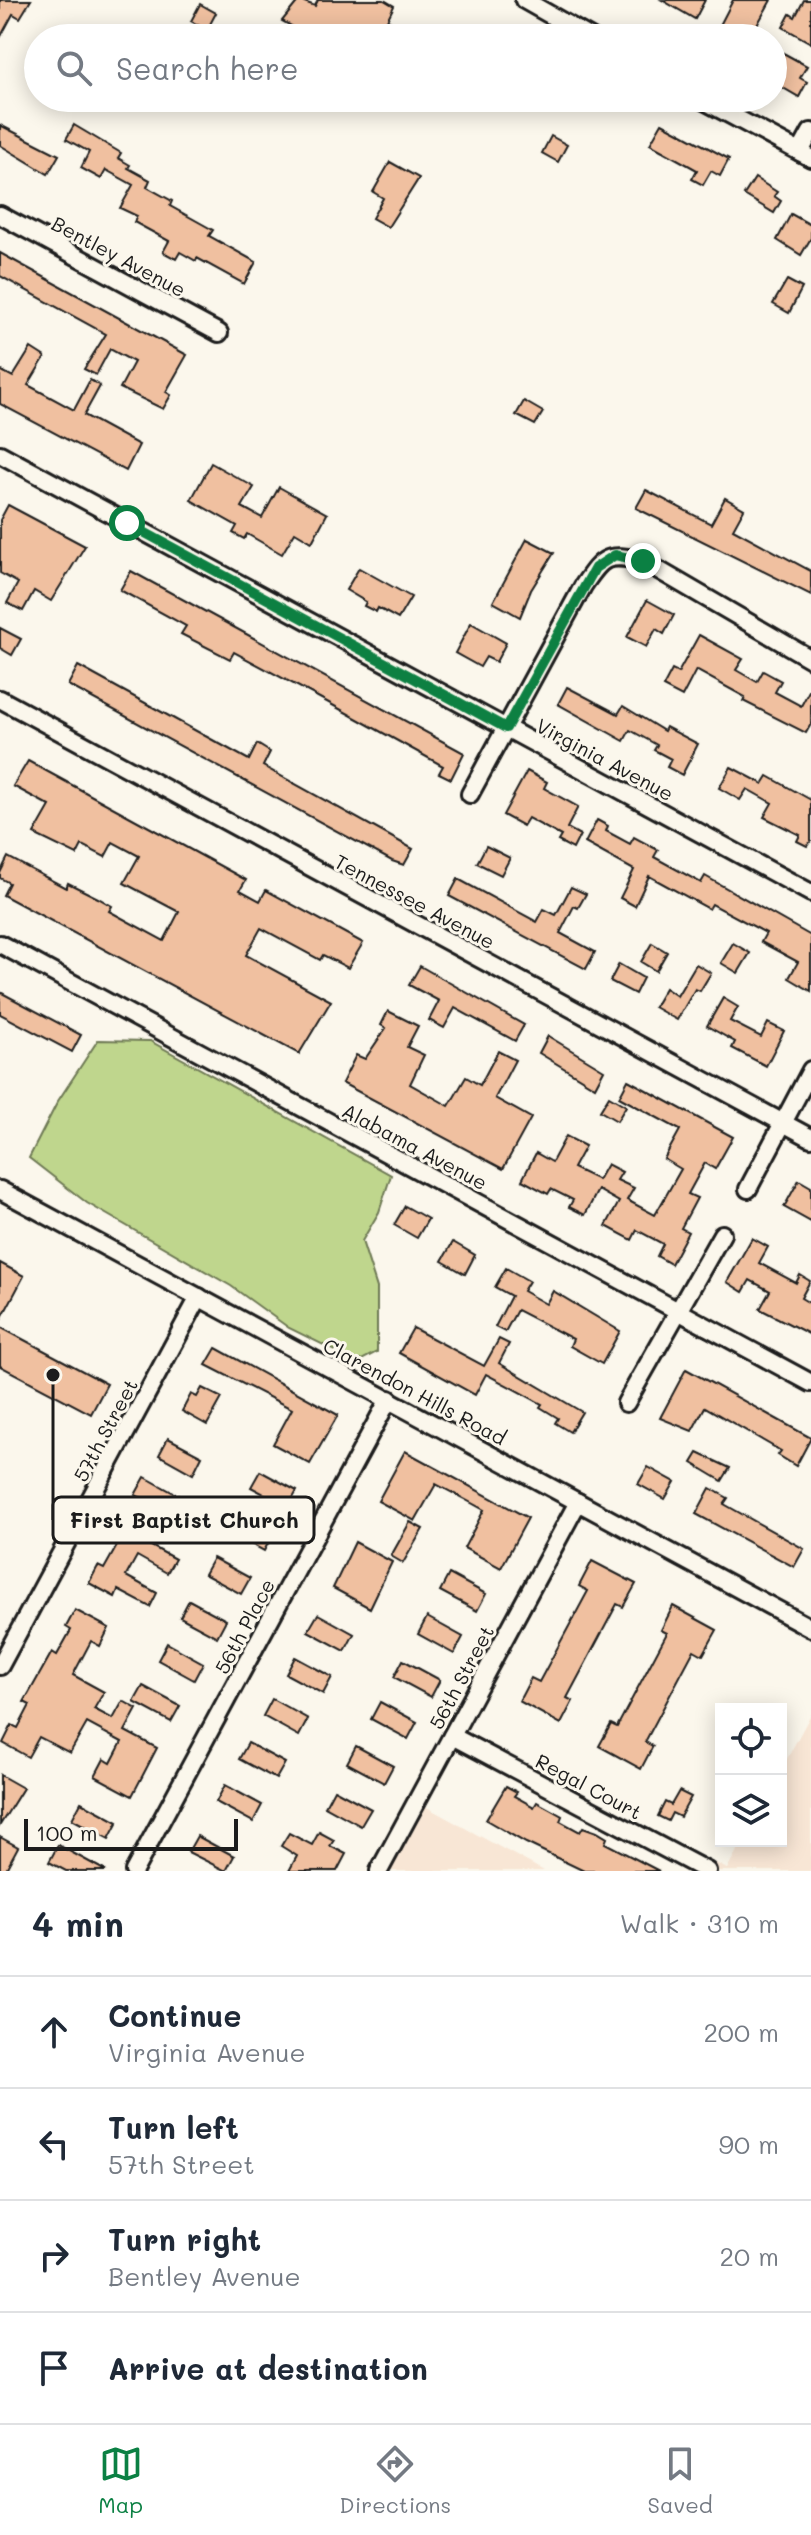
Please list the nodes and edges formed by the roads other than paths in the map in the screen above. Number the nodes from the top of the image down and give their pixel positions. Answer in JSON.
{"nodes":[{"id":1,"x":529,"y":1,"type":"edge"},
{"id":2,"x":568,"y":24,"type":"edge"},
{"id":3,"x":725,"y":112,"type":"edge"},
{"id":4,"x":811,"y":132,"type":"edge"},
{"id":5,"x":806,"y":155,"type":"edge"},
{"id":6,"x":0,"y":215,"type":"edge"},
{"id":7,"x":219,"y":333,"type":"dead end"},
{"id":8,"x":0,"y":454,"type":"edge"},
{"id":9,"x":811,"y":659,"type":"edge"},
{"id":10,"x":0,"y":699,"type":"edge"},
{"id":11,"x":506,"y":728,"type":"junction"},
{"id":12,"x":470,"y":794,"type":"dead end"},
{"id":13,"x":811,"y":893,"type":"edge"},
{"id":14,"x":0,"y":944,"type":"edge"},
{"id":15,"x":811,"y":1070,"type":"edge"},
{"id":16,"x":782,"y":1123,"type":"junction"},
{"id":17,"x":811,"y":1138,"type":"edge"},
{"id":18,"x":748,"y":1189,"type":"dead end"},
{"id":19,"x":0,"y":1190,"type":"edge"},
{"id":20,"x":722,"y":1234,"type":"dead end"},
{"id":21,"x":199,"y":1297,"type":"junction"},
{"id":22,"x":680,"y":1312,"type":"junction"},
{"id":23,"x":811,"y":1383,"type":"edge"},
{"id":24,"x":389,"y":1399,"type":"junction"},
{"id":25,"x":626,"y":1403,"type":"dead end"},
{"id":26,"x":578,"y":1502,"type":"junction"},
{"id":27,"x":811,"y":1628,"type":"edge"},
{"id":28,"x":0,"y":1666,"type":"edge"},
{"id":29,"x":452,"y":1736,"type":"junction"},
{"id":30,"x":134,"y":1871,"type":"edge"},
{"id":31,"x":379,"y":1871,"type":"edge"},
{"id":32,"x":707,"y":1871,"type":"edge"}],
"edges":[{"from":1,"to":2,"type":"street"},
{"from":3,"to":5,"type":"street"},
{"from":4,"to":5,"type":"street"},
{"from":6,"to":7,"type":"street","name":"Bentley Avenue"},
{"from":8,"to":11,"type":"street","name":"Virginia Avenue"},
{"from":9,"to":11,"type":"street"},
{"from":10,"to":16,"type":"street","name":"Tennessee Avenue"},
{"from":11,"to":12,"type":"street"},
{"from":11,"to":13,"type":"street","name":"Virginia Avenue"},
{"from":14,"to":22,"type":"street","name":"Alabama Avenue"},
{"from":15,"to":16,"type":"street"},
{"from":16,"to":17,"type":"street","name":"Tennessee Avenue"},
{"from":16,"to":18,"type":"street"},
{"from":19,"to":21,"type":"street","name":"Clarendon Hills Road"},
{"from":20,"to":22,"type":"street"},
{"from":21,"to":24,"type":"street","name":"Clarendon Hills Road"},
{"from":21,"to":28,"type":"street","name":"57th Street"},
{"from":22,"to":23,"type":"street","name":"Alabama Avenue"},
{"from":22,"to":25,"type":"street"},
{"from":24,"to":26,"type":"street","name":"Clarendon Hills Road"},
{"from":24,"to":30,"type":"street","name":"56th Place"},
{"from":26,"to":27,"type":"street","name":"Clarendon Hills Road"},
{"from":26,"to":29,"type":"street","name":"56th Street"},
{"from":29,"to":31,"type":"street","name":"56th Street"},
{"from":29,"to":32,"type":"street","name":"Regal Court"}]}
